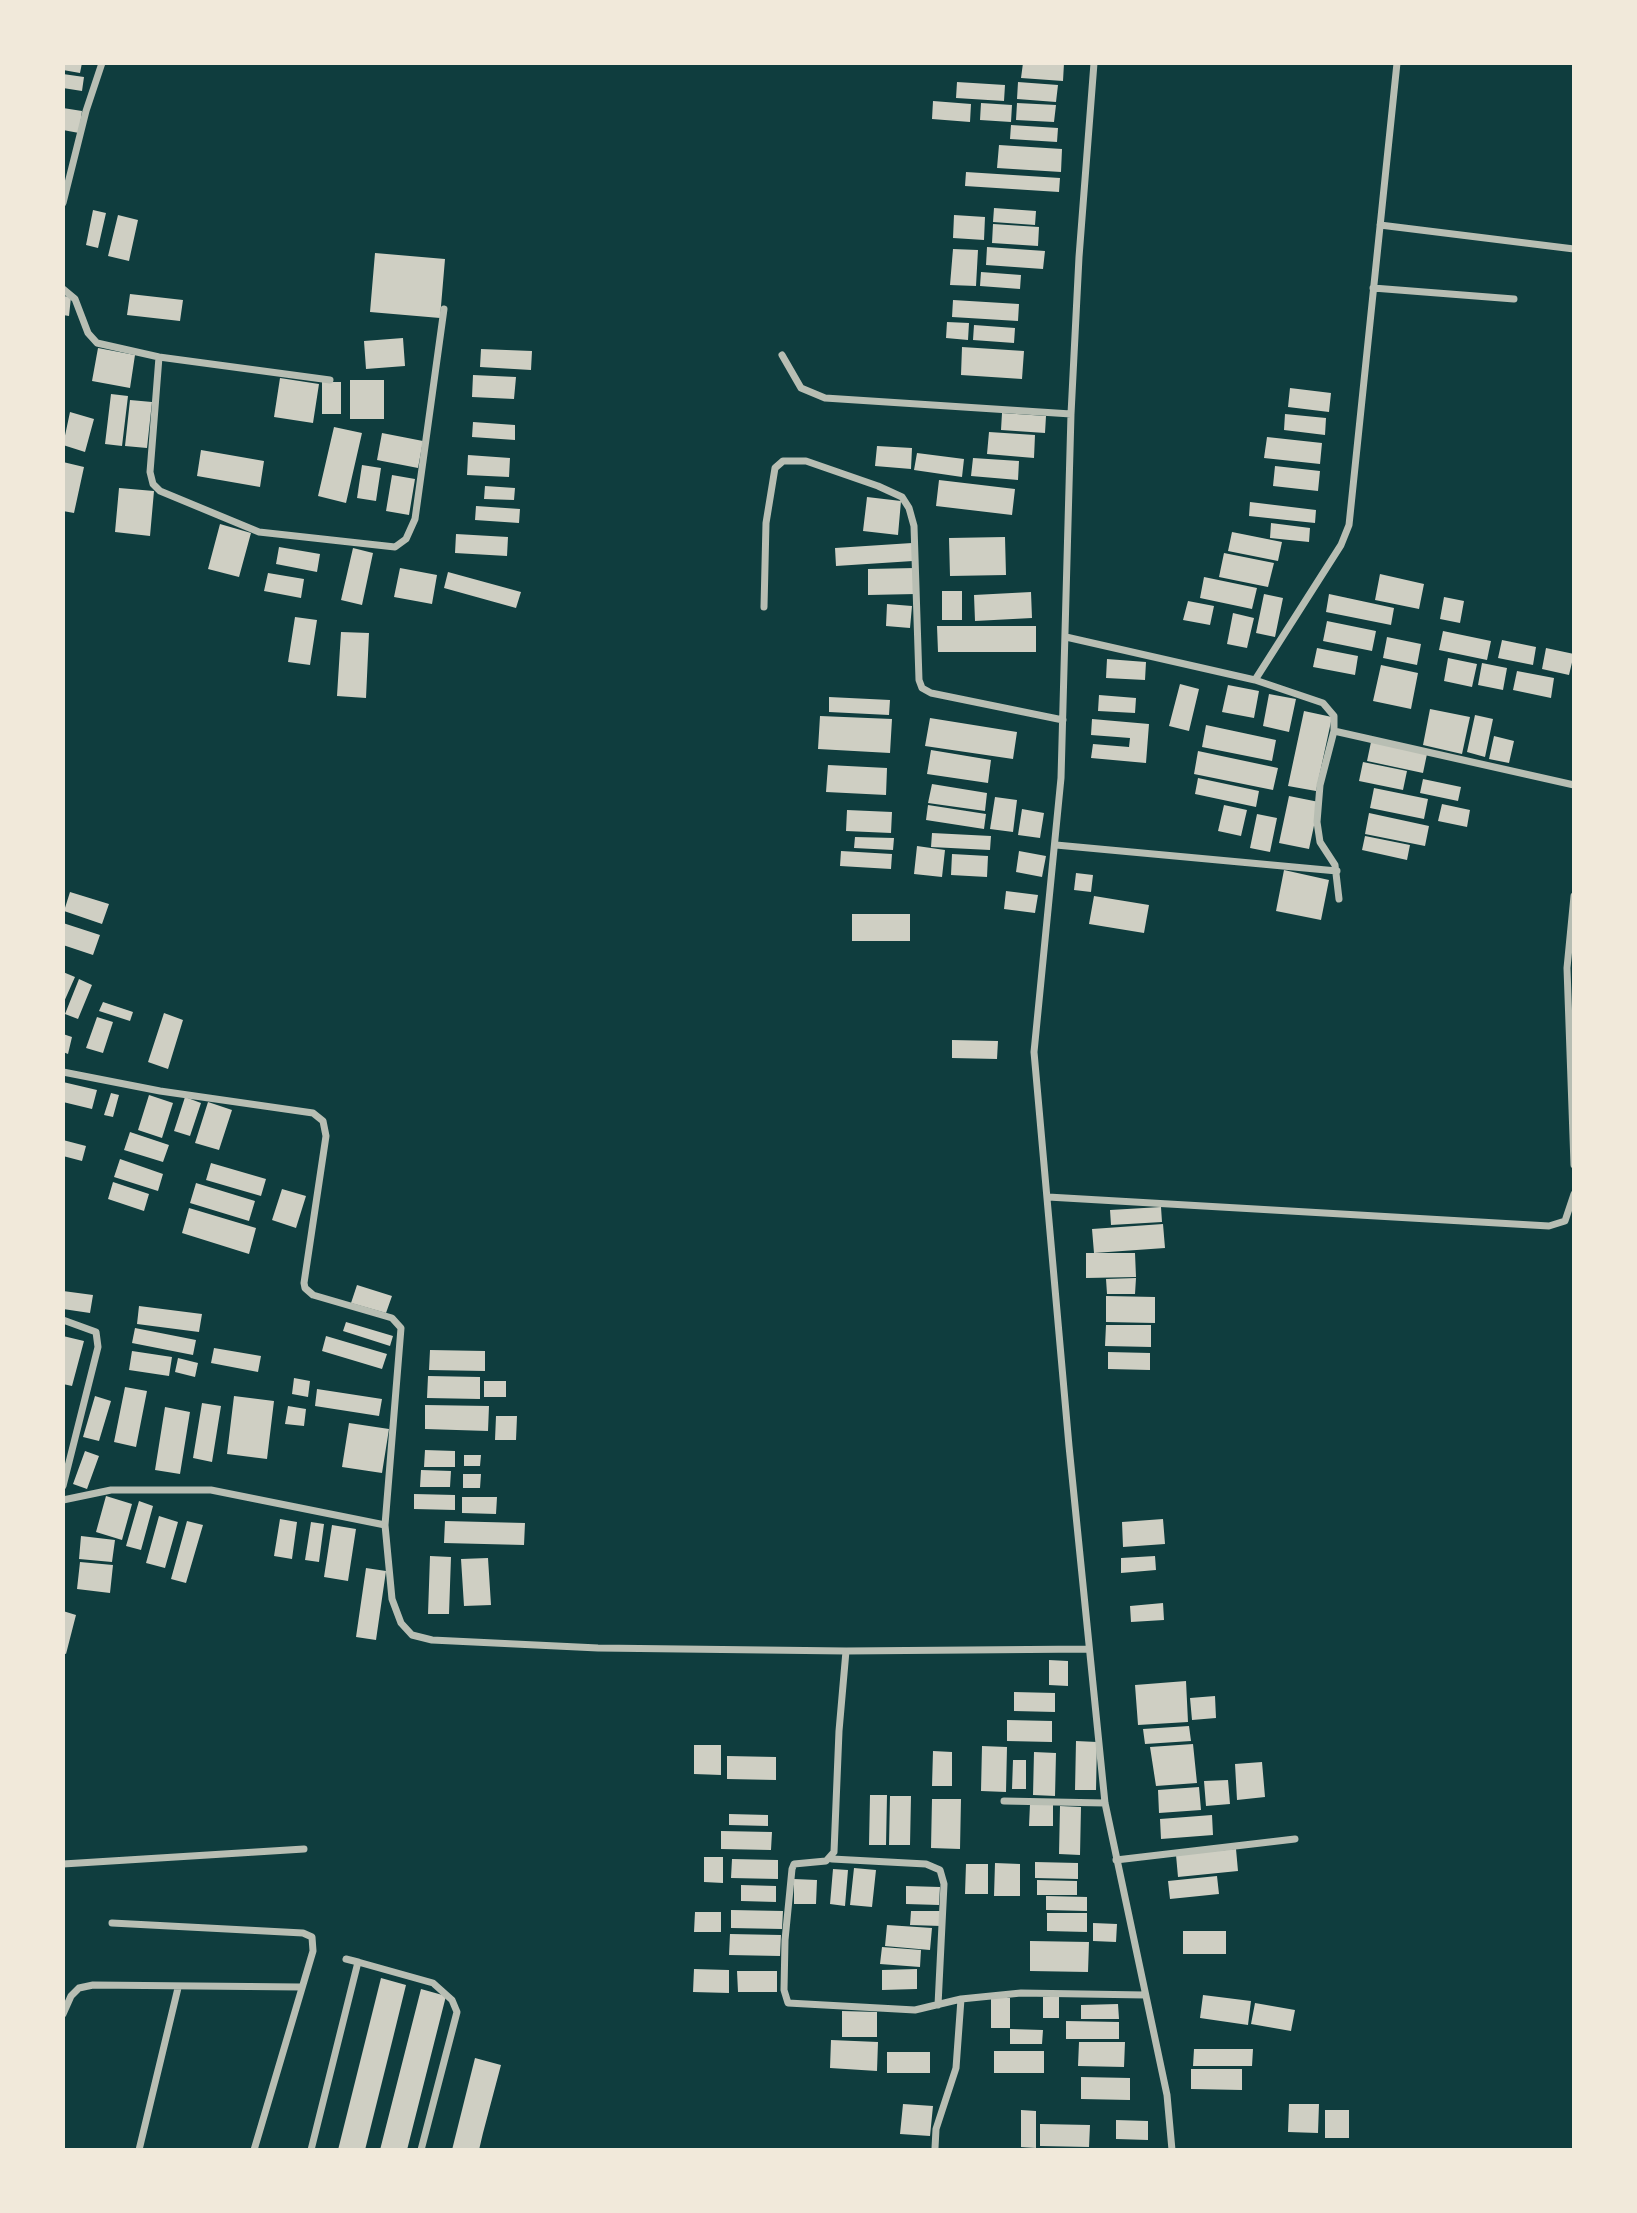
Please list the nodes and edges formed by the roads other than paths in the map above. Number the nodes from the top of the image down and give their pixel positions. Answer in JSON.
{"nodes":[{"id":1,"x":102,"y":63,"type":"edge"},
{"id":2,"x":1094,"y":63,"type":"edge"},
{"id":3,"x":1396,"y":63,"type":"edge"},
{"id":4,"x":63,"y":203,"type":"edge"},
{"id":5,"x":1380,"y":225,"type":"junction"},
{"id":6,"x":1574,"y":249,"type":"edge"},
{"id":7,"x":1373,"y":288,"type":"junction"},
{"id":8,"x":63,"y":289,"type":"edge"},
{"id":9,"x":1514,"y":299,"type":"dead end"},
{"id":10,"x":444,"y":309,"type":"dead end"},
{"id":11,"x":782,"y":355,"type":"dead end"},
{"id":12,"x":159,"y":357,"type":"junction"},
{"id":13,"x":330,"y":380,"type":"dead end"},
{"id":14,"x":1071,"y":414,"type":"junction"},
{"id":15,"x":764,"y":607,"type":"dead end"},
{"id":16,"x":1066,"y":636,"type":"junction"},
{"id":17,"x":1255,"y":680,"type":"junction"},
{"id":18,"x":1063,"y":720,"type":"junction"},
{"id":19,"x":1334,"y":731,"type":"junction"},
{"id":20,"x":1574,"y":785,"type":"edge"},
{"id":21,"x":1056,"y":845,"type":"junction"},
{"id":22,"x":1336,"y":871,"type":"junction"},
{"id":23,"x":1574,"y":896,"type":"edge"},
{"id":24,"x":1339,"y":899,"type":"dead end"},
{"id":25,"x":63,"y":1072,"type":"edge"},
{"id":26,"x":1574,"y":1165,"type":"edge"},
{"id":27,"x":1574,"y":1194,"type":"edge"},
{"id":28,"x":1048,"y":1197,"type":"junction"},
{"id":29,"x":63,"y":1320,"type":"edge"},
{"id":30,"x":63,"y":1486,"type":"edge"},
{"id":31,"x":63,"y":1500,"type":"edge"},
{"id":32,"x":385,"y":1525,"type":"junction"},
{"id":33,"x":1088,"y":1648,"type":"junction"},
{"id":34,"x":846,"y":1651,"type":"junction"},
{"id":35,"x":1004,"y":1801,"type":"dead end"},
{"id":36,"x":1105,"y":1804,"type":"junction"},
{"id":37,"x":1295,"y":1839,"type":"dead end"},
{"id":38,"x":304,"y":1849,"type":"dead end"},
{"id":39,"x":832,"y":1858,"type":"junction"},
{"id":40,"x":1116,"y":1860,"type":"junction"},
{"id":41,"x":63,"y":1864,"type":"edge"},
{"id":42,"x":112,"y":1923,"type":"dead end"},
{"id":43,"x":346,"y":1959,"type":"dead end"},
{"id":44,"x":358,"y":1962,"type":"junction"},
{"id":45,"x":178,"y":1987,"type":"junction"},
{"id":46,"x":301,"y":1987,"type":"junction"},
{"id":47,"x":1145,"y":1995,"type":"junction"},
{"id":48,"x":961,"y":1999,"type":"junction"},
{"id":49,"x":938,"y":2005,"type":"junction"},
{"id":50,"x":63,"y":2014,"type":"edge"},
{"id":51,"x":935,"y":2148,"type":"edge"},
{"id":52,"x":139,"y":2150,"type":"edge"},
{"id":53,"x":254,"y":2150,"type":"edge"},
{"id":54,"x":311,"y":2150,"type":"edge"},
{"id":55,"x":421,"y":2150,"type":"edge"},
{"id":56,"x":1172,"y":2150,"type":"edge"}],
"edges":[{"from":1,"to":4,"type":"street"},
{"from":2,"to":14,"type":"street"},
{"from":3,"to":5,"type":"street"},
{"from":5,"to":6,"type":"street"},
{"from":5,"to":7,"type":"street"},
{"from":7,"to":9,"type":"street"},
{"from":7,"to":17,"type":"street"},
{"from":8,"to":12,"type":"street"},
{"from":10,"to":12,"type":"street"},
{"from":11,"to":14,"type":"street"},
{"from":12,"to":13,"type":"street"},
{"from":14,"to":16,"type":"street"},
{"from":15,"to":18,"type":"street"},
{"from":16,"to":17,"type":"street"},
{"from":16,"to":18,"type":"street"},
{"from":17,"to":19,"type":"street"},
{"from":18,"to":21,"type":"street"},
{"from":19,"to":20,"type":"street"},
{"from":19,"to":22,"type":"street"},
{"from":21,"to":22,"type":"street"},
{"from":21,"to":28,"type":"street"},
{"from":22,"to":24,"type":"street"},
{"from":23,"to":26,"type":"street"},
{"from":25,"to":32,"type":"street"},
{"from":27,"to":28,"type":"street"},
{"from":28,"to":33,"type":"street"},
{"from":29,"to":30,"type":"street"},
{"from":31,"to":32,"type":"street"},
{"from":32,"to":34,"type":"street"},
{"from":33,"to":34,"type":"street"},
{"from":33,"to":36,"type":"street"},
{"from":34,"to":39,"type":"street"},
{"from":35,"to":36,"type":"street"},
{"from":36,"to":40,"type":"street"},
{"from":37,"to":40,"type":"street"},
{"from":38,"to":41,"type":"street"},
{"from":39,"to":49,"type":"street"},
{"from":39,"to":49,"type":"street"},
{"from":40,"to":47,"type":"street"},
{"from":42,"to":46,"type":"street"},
{"from":43,"to":44,"type":"street"},
{"from":44,"to":54,"type":"street"},
{"from":44,"to":55,"type":"street"},
{"from":45,"to":46,"type":"street"},
{"from":45,"to":50,"type":"street"},
{"from":45,"to":52,"type":"street"},
{"from":46,"to":53,"type":"street"},
{"from":47,"to":48,"type":"street"},
{"from":47,"to":56,"type":"street"},
{"from":48,"to":49,"type":"street"},
{"from":48,"to":51,"type":"street"}]}
